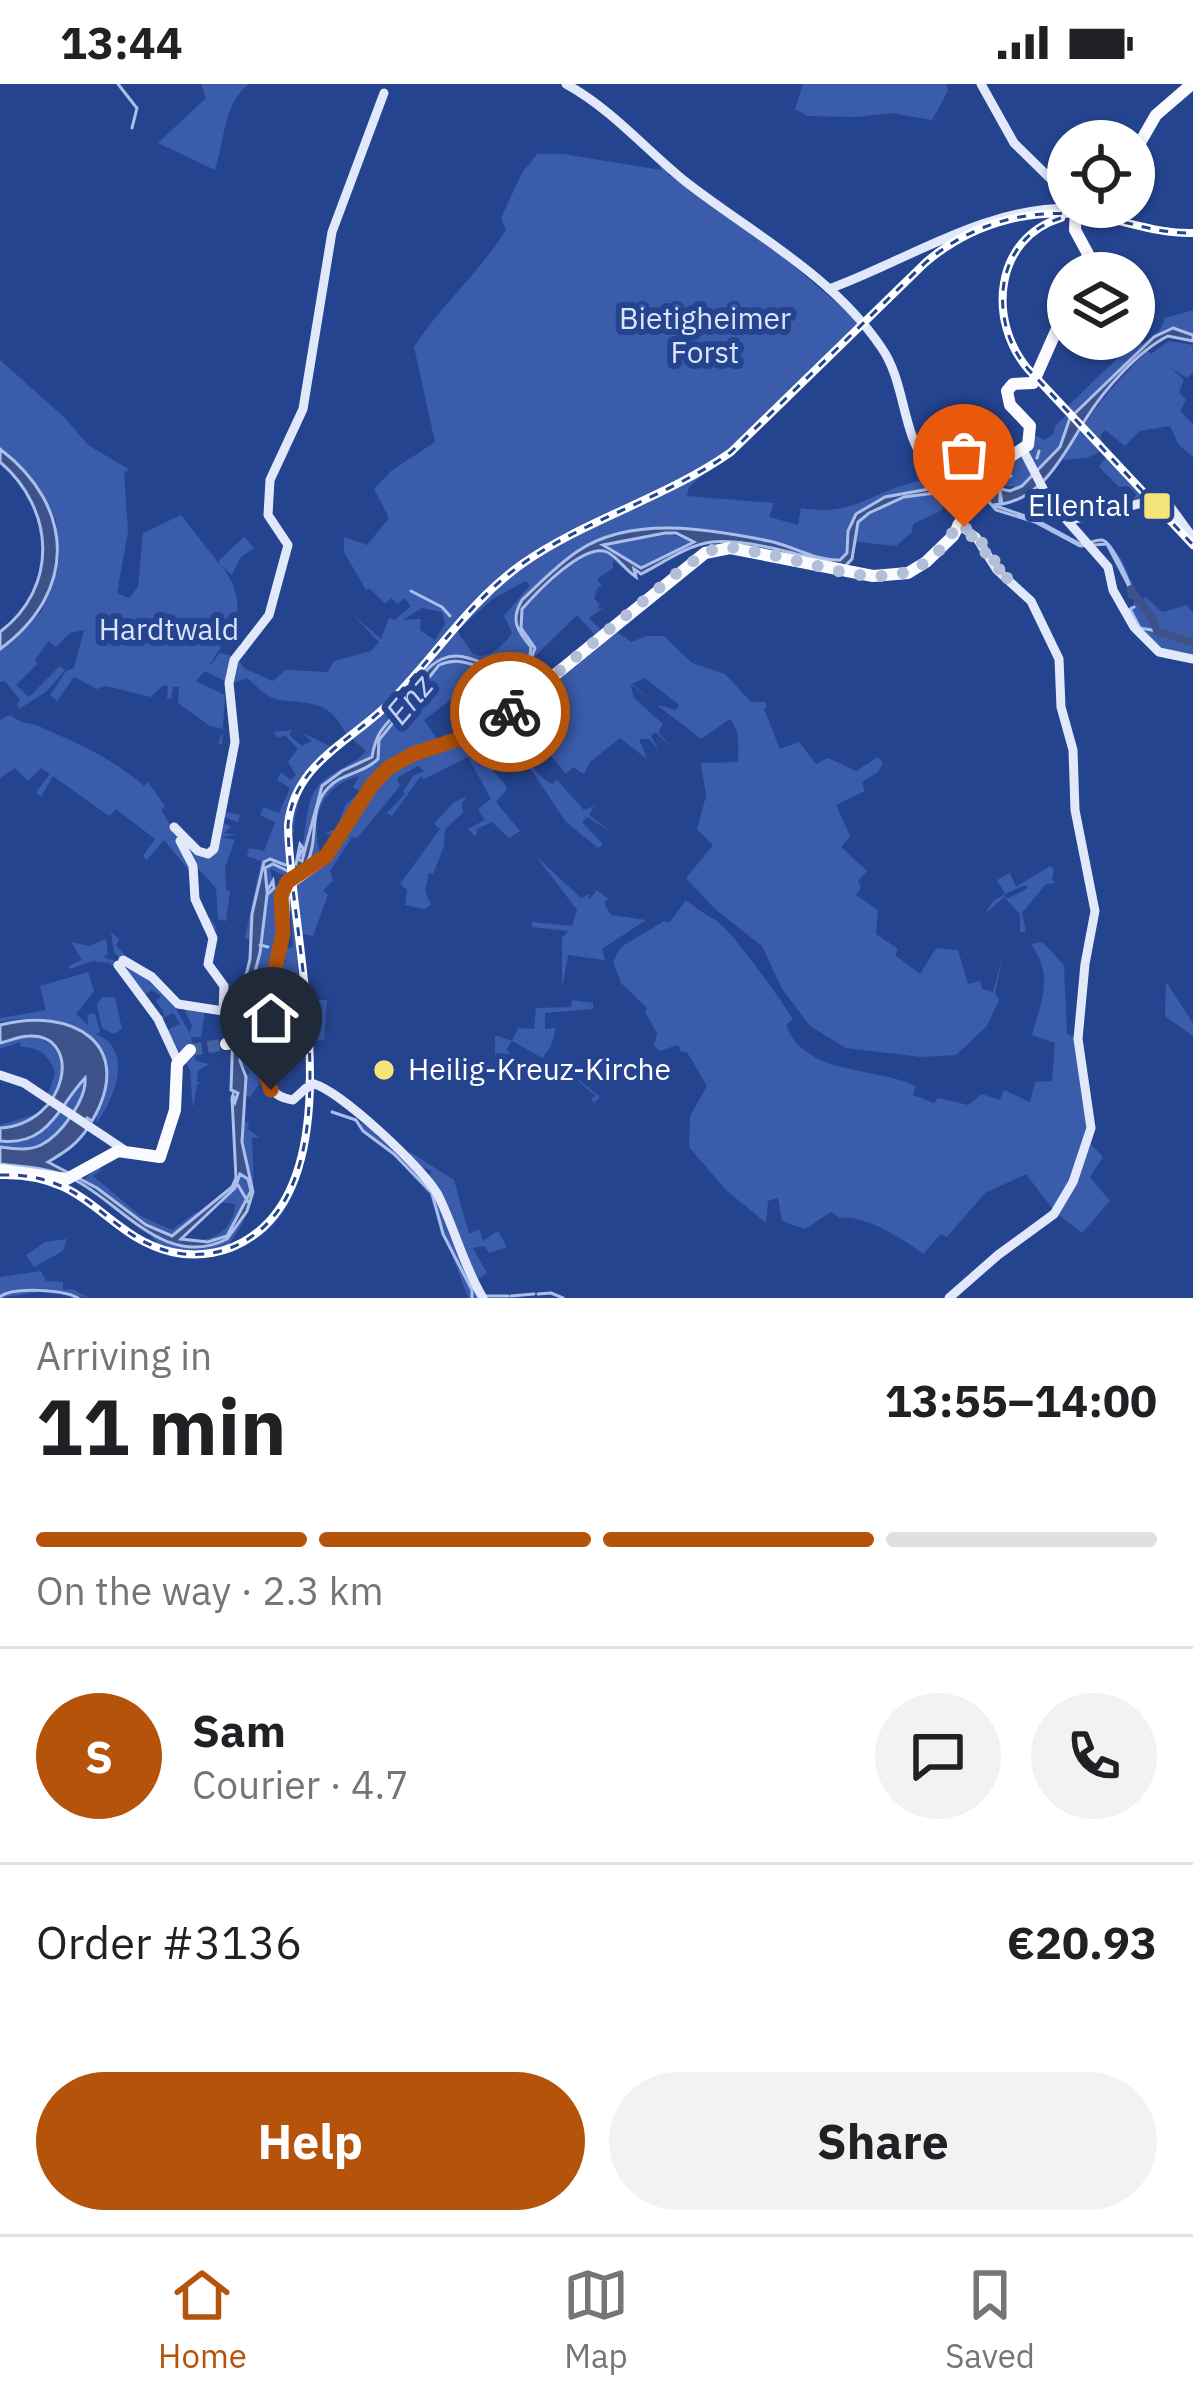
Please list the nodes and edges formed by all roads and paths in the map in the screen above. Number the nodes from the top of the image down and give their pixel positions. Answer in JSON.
{"nodes":[{"id":1,"x":566,"y":84,"type":"edge"},
{"id":2,"x":981,"y":84,"type":"edge"},
{"id":3,"x":1189,"y":84,"type":"edge"},
{"id":4,"x":386,"y":90,"type":"edge"},
{"id":5,"x":1153,"y":120,"type":"edge"},
{"id":6,"x":1047,"y":179,"type":"edge"},
{"id":7,"x":1047,"y":209,"type":"edge"},
{"id":8,"x":890,"y":265,"type":"junction"},
{"id":9,"x":908,"y":265,"type":"dead end"},
{"id":10,"x":834,"y":290,"type":"junction"},
{"id":11,"x":1047,"y":349,"type":"edge"},
{"id":12,"x":1024,"y":450,"type":"junction"},
{"id":13,"x":984,"y":470,"type":"junction"},
{"id":14,"x":1074,"y":520,"type":"junction"},
{"id":15,"x":962,"y":521,"type":"junction"},
{"id":16,"x":1193,"y":538,"type":"edge"},
{"id":17,"x":1193,"y":659,"type":"edge"},
{"id":18,"x":264,"y":1038,"type":"junction"},
{"id":19,"x":226,"y":1044,"type":"tunnel mouth"},
{"id":20,"x":179,"y":1056,"type":"joint"},
{"id":21,"x":3,"y":1075,"type":"edge"},
{"id":22,"x":133,"y":1150,"type":"junction"},
{"id":23,"x":0,"y":1170,"type":"edge"},
{"id":24,"x":483,"y":1298,"type":"edge"},
{"id":25,"x":949,"y":1298,"type":"edge"}],
"edges":[{"from":1,"to":10,"type":"main road"},
{"from":2,"to":6,"type":"main road"},
{"from":3,"to":5,"type":"main road"},
{"from":4,"to":20,"type":"main road"},
{"from":7,"to":8,"type":"main road"},
{"from":8,"to":9,"type":"main road"},
{"from":8,"to":10,"type":"main road"},
{"from":10,"to":13,"type":"main road"},
{"from":11,"to":12,"type":"main road"},
{"from":12,"to":13,"type":"main road"},
{"from":12,"to":14,"type":"main road"},
{"from":13,"to":15,"type":"main road"},
{"from":14,"to":16,"type":"main road"},
{"from":14,"to":17,"type":"main road"},
{"from":15,"to":18,"type":"main road"},
{"from":15,"to":25,"type":"main road"},
{"from":18,"to":19,"type":"main road"},
{"from":18,"to":24,"type":"main road"},
{"from":20,"to":22,"type":"main road"},
{"from":21,"to":22,"type":"main road"},
{"from":22,"to":23,"type":"main road"}]}
